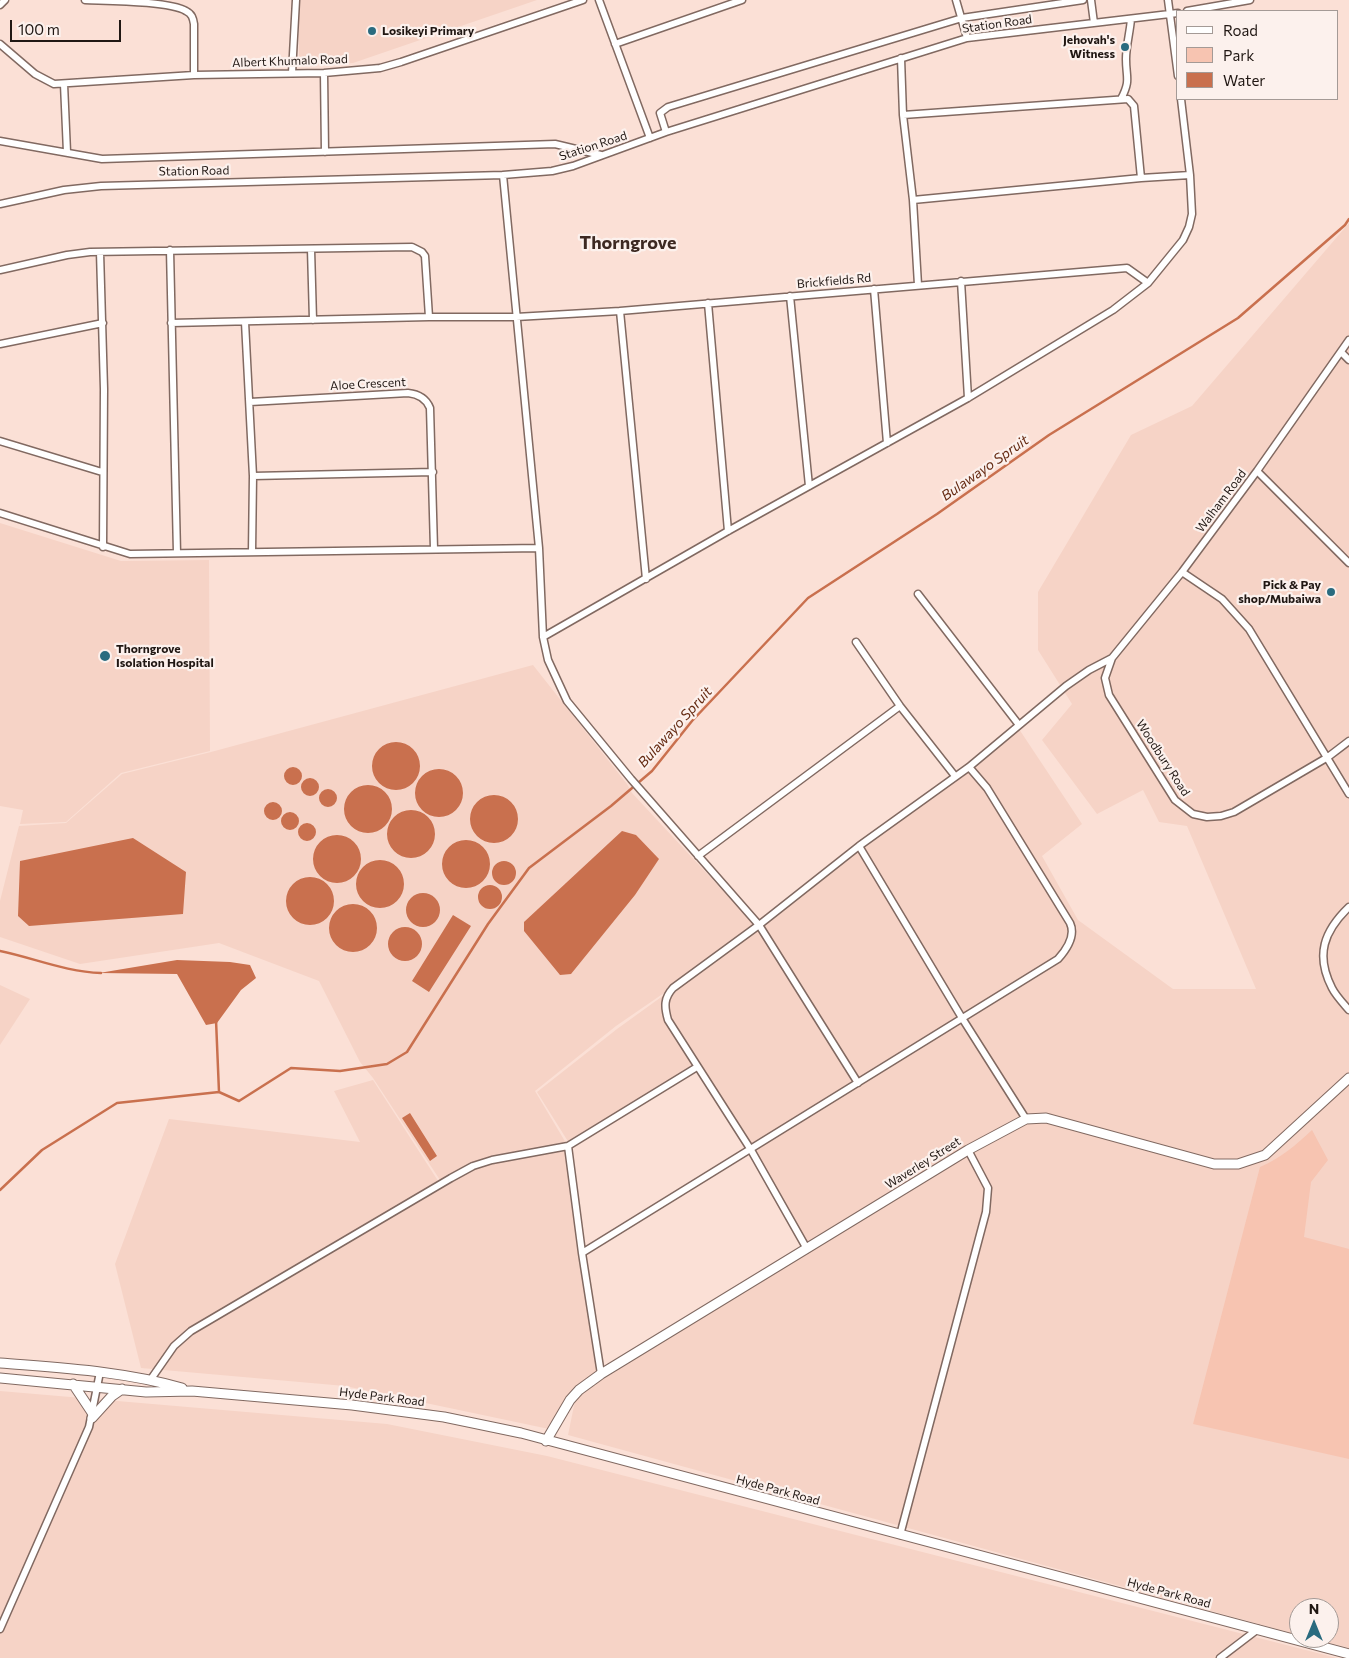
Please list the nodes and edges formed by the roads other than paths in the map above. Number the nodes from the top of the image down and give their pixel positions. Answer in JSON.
{"nodes":[{"id":1,"x":5,"y":0,"type":"edge"},
{"id":2,"x":86,"y":0,"type":"edge"},
{"id":3,"x":296,"y":0,"type":"edge"},
{"id":4,"x":584,"y":0,"type":"edge"},
{"id":5,"x":599,"y":0,"type":"edge"},
{"id":6,"x":742,"y":0,"type":"edge"},
{"id":7,"x":956,"y":0,"type":"edge"},
{"id":8,"x":1083,"y":0,"type":"edge"},
{"id":9,"x":1091,"y":0,"type":"edge"},
{"id":10,"x":1168,"y":0,"type":"edge"},
{"id":11,"x":1250,"y":0,"type":"edge"},
{"id":12,"x":1233,"y":1,"type":"edge"},
{"id":13,"x":0,"y":5,"type":"edge"},
{"id":14,"x":1192,"y":10,"type":"edge"},
{"id":15,"x":1176,"y":13,"type":"edge"},
{"id":16,"x":1170,"y":14,"type":"junction"},
{"id":17,"x":962,"y":18,"type":"junction"},
{"id":18,"x":1131,"y":19,"type":"junction"},
{"id":19,"x":1094,"y":23,"type":"junction"},
{"id":20,"x":967,"y":38,"type":"junction"},
{"id":21,"x":0,"y":44,"type":"edge"},
{"id":22,"x":615,"y":44,"type":"junction"},
{"id":23,"x":901,"y":58,"type":"junction"},
{"id":24,"x":1176,"y":60,"type":"edge"},
{"id":25,"x":292,"y":73,"type":"junction"},
{"id":26,"x":324,"y":73,"type":"junction"},
{"id":27,"x":194,"y":75,"type":"junction"},
{"id":28,"x":64,"y":84,"type":"junction"},
{"id":29,"x":1121,"y":99,"type":"junction"},
{"id":30,"x":1181,"y":100,"type":"edge"},
{"id":31,"x":903,"y":115,"type":"junction"},
{"id":32,"x":666,"y":132,"type":"junction"},
{"id":33,"x":650,"y":138,"type":"junction"},
{"id":34,"x":0,"y":141,"type":"edge"},
{"id":35,"x":67,"y":152,"type":"junction"},
{"id":36,"x":325,"y":152,"type":"junction"},
{"id":37,"x":601,"y":155,"type":"junction"},
{"id":38,"x":503,"y":175,"type":"junction"},
{"id":39,"x":1190,"y":175,"type":"junction"},
{"id":40,"x":1141,"y":178,"type":"junction"},
{"id":41,"x":913,"y":200,"type":"junction"},
{"id":42,"x":0,"y":204,"type":"edge"},
{"id":43,"x":311,"y":249,"type":"junction"},
{"id":44,"x":170,"y":250,"type":"junction"},
{"id":45,"x":100,"y":252,"type":"junction"},
{"id":46,"x":0,"y":270,"type":"edge"},
{"id":47,"x":961,"y":281,"type":"junction"},
{"id":48,"x":1148,"y":283,"type":"junction"},
{"id":49,"x":918,"y":285,"type":"junction"},
{"id":50,"x":874,"y":289,"type":"junction"},
{"id":51,"x":790,"y":296,"type":"junction"},
{"id":52,"x":708,"y":303,"type":"junction"},
{"id":53,"x":620,"y":311,"type":"junction"},
{"id":54,"x":430,"y":317,"type":"junction"},
{"id":55,"x":516,"y":317,"type":"junction"},
{"id":56,"x":313,"y":320,"type":"junction"},
{"id":57,"x":245,"y":322,"type":"junction"},
{"id":58,"x":103,"y":323,"type":"junction"},
{"id":59,"x":172,"y":323,"type":"junction"},
{"id":60,"x":1349,"y":340,"type":"edge"},
{"id":61,"x":0,"y":344,"type":"edge"},
{"id":62,"x":1340,"y":352,"type":"junction"},
{"id":63,"x":1349,"y":360,"type":"edge"},
{"id":64,"x":968,"y":398,"type":"junction"},
{"id":65,"x":250,"y":402,"type":"junction"},
{"id":66,"x":0,"y":442,"type":"edge"},
{"id":67,"x":887,"y":443,"type":"junction"},
{"id":68,"x":1257,"y":471,"type":"junction"},
{"id":69,"x":102,"y":472,"type":"junction"},
{"id":70,"x":433,"y":472,"type":"junction"},
{"id":71,"x":252,"y":476,"type":"junction"},
{"id":72,"x":809,"y":486,"type":"junction"},
{"id":73,"x":0,"y":514,"type":"edge"},
{"id":74,"x":728,"y":531,"type":"junction"},
{"id":75,"x":102,"y":547,"type":"junction"},
{"id":76,"x":539,"y":548,"type":"junction"},
{"id":77,"x":434,"y":549,"type":"junction"},
{"id":78,"x":252,"y":552,"type":"junction"},
{"id":79,"x":178,"y":553,"type":"junction"},
{"id":80,"x":1349,"y":563,"type":"edge"},
{"id":81,"x":1182,"y":572,"type":"junction"},
{"id":82,"x":646,"y":579,"type":"junction"},
{"id":83,"x":918,"y":594,"type":"dead end"},
{"id":84,"x":543,"y":637,"type":"junction"},
{"id":85,"x":856,"y":642,"type":"dead end"},
{"id":86,"x":1112,"y":658,"type":"junction"},
{"id":87,"x":900,"y":706,"type":"junction"},
{"id":88,"x":1019,"y":725,"type":"junction"},
{"id":89,"x":1349,"y":742,"type":"edge"},
{"id":90,"x":1328,"y":757,"type":"junction"},
{"id":91,"x":969,"y":767,"type":"junction"},
{"id":92,"x":955,"y":776,"type":"junction"},
{"id":93,"x":1349,"y":794,"type":"edge"},
{"id":94,"x":859,"y":846,"type":"junction"},
{"id":95,"x":698,"y":856,"type":"junction"},
{"id":96,"x":1349,"y":907,"type":"edge"},
{"id":97,"x":759,"y":925,"type":"junction"},
{"id":98,"x":1349,"y":1010,"type":"edge"},
{"id":99,"x":962,"y":1018,"type":"junction"},
{"id":100,"x":697,"y":1066,"type":"junction"},
{"id":101,"x":1349,"y":1078,"type":"edge"},
{"id":102,"x":858,"y":1083,"type":"junction"},
{"id":103,"x":1026,"y":1119,"type":"junction"},
{"id":104,"x":568,"y":1146,"type":"junction"},
{"id":105,"x":751,"y":1150,"type":"junction"},
{"id":106,"x":968,"y":1150,"type":"junction"},
{"id":107,"x":807,"y":1249,"type":"junction"},
{"id":108,"x":582,"y":1253,"type":"junction"},
{"id":109,"x":0,"y":1363,"type":"edge"},
{"id":110,"x":39,"y":1366,"type":"junction"},
{"id":111,"x":100,"y":1372,"type":"junction"},
{"id":112,"x":601,"y":1374,"type":"junction"},
{"id":113,"x":0,"y":1378,"type":"edge"},
{"id":114,"x":151,"y":1379,"type":"junction"},
{"id":115,"x":38,"y":1381,"type":"junction"},
{"id":116,"x":74,"y":1384,"type":"junction"},
{"id":117,"x":97,"y":1386,"type":"junction"},
{"id":118,"x":122,"y":1389,"type":"junction"},
{"id":119,"x":192,"y":1391,"type":"junction"},
{"id":120,"x":92,"y":1416,"type":"junction"},
{"id":121,"x":546,"y":1441,"type":"junction"},
{"id":122,"x":900,"y":1535,"type":"junction"},
{"id":123,"x":0,"y":1629,"type":"edge"},
{"id":124,"x":1258,"y":1629,"type":"junction"},
{"id":125,"x":1349,"y":1654,"type":"edge"},
{"id":126,"x":1220,"y":1658,"type":"edge"}],
"edges":[{"from":1,"to":13,"type":"street"},
{"from":2,"to":27,"type":"street"},
{"from":3,"to":25,"type":"street"},
{"from":4,"to":26,"type":"street","name":"Albert Khumalo Road"},
{"from":5,"to":22,"type":"street"},
{"from":6,"to":22,"type":"street"},
{"from":7,"to":17,"type":"street"},
{"from":8,"to":17,"type":"street"},
{"from":9,"to":19,"type":"street"},
{"from":10,"to":16,"type":"street"},
{"from":11,"to":12,"type":"street"},
{"from":12,"to":14,"type":"street"},
{"from":15,"to":16,"type":"street","name":"Station Road"},
{"from":16,"to":18,"type":"street","name":"Station Road"},
{"from":16,"to":24,"type":"street"},
{"from":17,"to":20,"type":"street"},
{"from":17,"to":32,"type":"street"},
{"from":18,"to":19,"type":"street","name":"Station Road"},
{"from":18,"to":29,"type":"street"},
{"from":19,"to":20,"type":"street","name":"Station Road"},
{"from":20,"to":23,"type":"street","name":"Station Road"},
{"from":21,"to":28,"type":"street","name":"Albert Khumalo Road"},
{"from":22,"to":33,"type":"street"},
{"from":23,"to":31,"type":"street"},
{"from":23,"to":32,"type":"street","name":"Station Road"},
{"from":25,"to":26,"type":"street","name":"Albert Khumalo Road"},
{"from":25,"to":27,"type":"street","name":"Albert Khumalo Road"},
{"from":26,"to":36,"type":"street"},
{"from":27,"to":28,"type":"street","name":"Albert Khumalo Road"},
{"from":28,"to":35,"type":"street"},
{"from":29,"to":31,"type":"street"},
{"from":29,"to":40,"type":"street"},
{"from":30,"to":39,"type":"street"},
{"from":31,"to":41,"type":"street"},
{"from":32,"to":33,"type":"street","name":"Station Road"},
{"from":33,"to":37,"type":"street","name":"Station Road"},
{"from":34,"to":35,"type":"street"},
{"from":35,"to":36,"type":"street"},
{"from":36,"to":37,"type":"street"},
{"from":37,"to":38,"type":"street","name":"Station Road"},
{"from":38,"to":42,"type":"street","name":"Station Road"},
{"from":38,"to":55,"type":"street"},
{"from":39,"to":40,"type":"street"},
{"from":39,"to":48,"type":"street"},
{"from":40,"to":41,"type":"street"},
{"from":41,"to":49,"type":"street"},
{"from":43,"to":44,"type":"street"},
{"from":43,"to":54,"type":"street"},
{"from":43,"to":56,"type":"street"},
{"from":44,"to":45,"type":"street"},
{"from":44,"to":59,"type":"street"},
{"from":45,"to":46,"type":"street"},
{"from":45,"to":58,"type":"street"},
{"from":47,"to":48,"type":"street","name":"Brickfields Rd"},
{"from":47,"to":49,"type":"street","name":"Brickfields Rd"},
{"from":47,"to":64,"type":"street"},
{"from":48,"to":64,"type":"street"},
{"from":49,"to":50,"type":"street","name":"Brickfields Rd"},
{"from":50,"to":51,"type":"street","name":"Brickfields Rd"},
{"from":50,"to":67,"type":"street"},
{"from":51,"to":52,"type":"street","name":"Brickfields Rd"},
{"from":51,"to":72,"type":"street"},
{"from":52,"to":53,"type":"street","name":"Brickfields Rd"},
{"from":52,"to":74,"type":"street"},
{"from":53,"to":55,"type":"street","name":"Brickfields Rd"},
{"from":53,"to":82,"type":"street"},
{"from":54,"to":55,"type":"street","name":"Brickfields Rd"},
{"from":54,"to":56,"type":"street","name":"Brickfields Rd"},
{"from":55,"to":76,"type":"street"},
{"from":56,"to":57,"type":"street","name":"Brickfields Rd"},
{"from":57,"to":59,"type":"street","name":"Brickfields Rd"},
{"from":57,"to":65,"type":"street"},
{"from":58,"to":61,"type":"street"},
{"from":58,"to":69,"type":"street"},
{"from":59,"to":79,"type":"street"},
{"from":60,"to":62,"type":"street","name":"Walham Road"},
{"from":62,"to":63,"type":"street"},
{"from":62,"to":68,"type":"street","name":"Walham Road"},
{"from":64,"to":67,"type":"street"},
{"from":65,"to":70,"type":"street","name":"Aloe Crescent"},
{"from":65,"to":71,"type":"street"},
{"from":66,"to":69,"type":"street"},
{"from":67,"to":72,"type":"street"},
{"from":68,"to":80,"type":"street"},
{"from":68,"to":81,"type":"street","name":"Walham Road"},
{"from":69,"to":75,"type":"street"},
{"from":70,"to":71,"type":"street"},
{"from":70,"to":77,"type":"street","name":"Aloe Crescent"},
{"from":71,"to":78,"type":"street"},
{"from":72,"to":74,"type":"street"},
{"from":73,"to":75,"type":"street"},
{"from":74,"to":82,"type":"street"},
{"from":75,"to":79,"type":"street"},
{"from":76,"to":77,"type":"street"},
{"from":76,"to":84,"type":"street"},
{"from":77,"to":78,"type":"street"},
{"from":78,"to":79,"type":"street"},
{"from":81,"to":86,"type":"street","name":"Walham Road"},
{"from":81,"to":90,"type":"street"},
{"from":82,"to":84,"type":"street"},
{"from":83,"to":88,"type":"street"},
{"from":84,"to":95,"type":"street"},
{"from":85,"to":87,"type":"street"},
{"from":86,"to":88,"type":"street"},
{"from":86,"to":90,"type":"street","name":"Woodbury Road"},
{"from":87,"to":92,"type":"street"},
{"from":87,"to":95,"type":"street"},
{"from":88,"to":91,"type":"street"},
{"from":89,"to":90,"type":"street","name":"Woodbury Road"},
{"from":90,"to":93,"type":"street"},
{"from":91,"to":92,"type":"street"},
{"from":91,"to":99,"type":"street"},
{"from":92,"to":94,"type":"street"},
{"from":94,"to":97,"type":"street"},
{"from":94,"to":99,"type":"street"},
{"from":95,"to":97,"type":"street"},
{"from":96,"to":98,"type":"street"},
{"from":97,"to":100,"type":"street"},
{"from":97,"to":102,"type":"street"},
{"from":99,"to":102,"type":"street"},
{"from":99,"to":103,"type":"street"},
{"from":100,"to":104,"type":"street"},
{"from":100,"to":105,"type":"street"},
{"from":101,"to":103,"type":"street","name":"Waverley Street"},
{"from":102,"to":105,"type":"street"},
{"from":103,"to":106,"type":"street","name":"Waverley Street"},
{"from":104,"to":108,"type":"street"},
{"from":104,"to":114,"type":"street"},
{"from":105,"to":107,"type":"street"},
{"from":105,"to":108,"type":"street"},
{"from":106,"to":107,"type":"street","name":"Waverley Street"},
{"from":106,"to":122,"type":"street"},
{"from":107,"to":112,"type":"street","name":"Waverley Street"},
{"from":108,"to":112,"type":"street"},
{"from":109,"to":110,"type":"street","name":"Hyde Park Road"},
{"from":110,"to":111,"type":"street","name":"Hyde Park Road"},
{"from":110,"to":115,"type":"street"},
{"from":111,"to":114,"type":"street","name":"Hyde Park Road"},
{"from":111,"to":117,"type":"street"},
{"from":112,"to":121,"type":"street","name":"Waverley Street"},
{"from":113,"to":115,"type":"street","name":"Hyde Park Road"},
{"from":114,"to":119,"type":"street","name":"Hyde Park Road"},
{"from":115,"to":116,"type":"street","name":"Hyde Park Road"},
{"from":116,"to":117,"type":"street","name":"Hyde Park Road"},
{"from":116,"to":120,"type":"street"},
{"from":117,"to":118,"type":"street","name":"Hyde Park Road"},
{"from":117,"to":120,"type":"street"},
{"from":118,"to":119,"type":"street","name":"Hyde Park Road"},
{"from":118,"to":120,"type":"street"},
{"from":119,"to":121,"type":"street","name":"Hyde Park Road"},
{"from":120,"to":123,"type":"street"},
{"from":121,"to":122,"type":"street","name":"Hyde Park Road"},
{"from":122,"to":124,"type":"street","name":"Hyde Park Road"},
{"from":124,"to":125,"type":"street","name":"Hyde Park Road"},
{"from":124,"to":126,"type":"street"}]}
